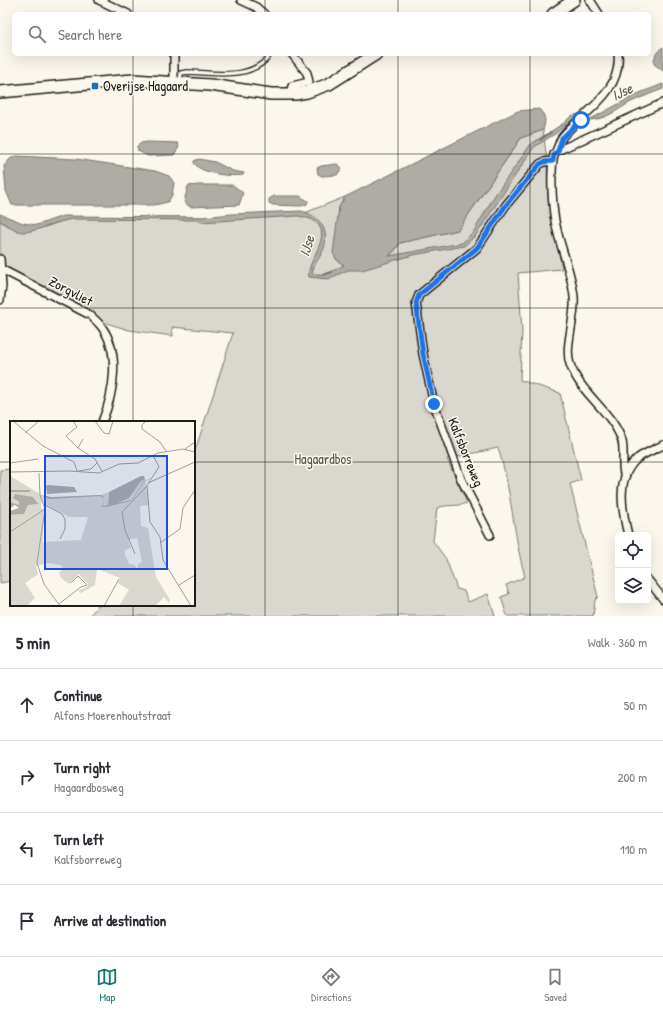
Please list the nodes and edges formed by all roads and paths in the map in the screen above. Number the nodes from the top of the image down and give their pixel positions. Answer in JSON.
{"nodes":[{"id":1,"x":99,"y":0,"type":"edge"},
{"id":2,"x":241,"y":0,"type":"edge"},
{"id":3,"x":574,"y":0,"type":"edge"},
{"id":4,"x":590,"y":0,"type":"edge"},
{"id":5,"x":124,"y":12,"type":"edge"},
{"id":6,"x":262,"y":12,"type":"edge"},
{"id":7,"x":555,"y":12,"type":"edge"},
{"id":8,"x":598,"y":12,"type":"edge"},
{"id":9,"x":174,"y":56,"type":"edge"},
{"id":10,"x":270,"y":56,"type":"edge"},
{"id":11,"x":294,"y":56,"type":"edge"},
{"id":12,"x":373,"y":56,"type":"edge"},
{"id":13,"x":618,"y":56,"type":"edge"},
{"id":14,"x":177,"y":82,"type":"junction"},
{"id":15,"x":0,"y":92,"type":"edge"},
{"id":16,"x":290,"y":94,"type":"junction"},
{"id":17,"x":663,"y":103,"type":"edge"},
{"id":18,"x":558,"y":151,"type":"junction"},
{"id":19,"x":553,"y":161,"type":"junction"},
{"id":20,"x":0,"y":259,"type":"edge"},
{"id":21,"x":1,"y":269,"type":"junction"},
{"id":22,"x":1,"y":287,"type":"edge"},
{"id":23,"x":0,"y":300,"type":"edge"},
{"id":24,"x":102,"y":421,"type":"edge"},
{"id":25,"x":663,"y":445,"type":"edge"},
{"id":26,"x":625,"y":477,"type":"junction"},
{"id":27,"x":628,"y":532,"type":"edge"},
{"id":28,"x":490,"y":535,"type":"dead end"},
{"id":29,"x":651,"y":584,"type":"edge"},
{"id":30,"x":663,"y":599,"type":"edge"}],
"edges":[{"from":1,"to":5,"type":"street"},
{"from":2,"to":6,"type":"street"},
{"from":3,"to":7,"type":"main road"},
{"from":4,"to":8,"type":"street"},
{"from":9,"to":14,"type":"street"},
{"from":10,"to":14,"type":"lane"},
{"from":11,"to":16,"type":"street"},
{"from":12,"to":16,"type":"main road"},
{"from":13,"to":18,"type":"street"},
{"from":14,"to":15,"type":"main road"},
{"from":14,"to":16,"type":"main road"},
{"from":17,"to":18,"type":"street"},
{"from":18,"to":19,"type":"street"},
{"from":19,"to":26,"type":"street"},
{"from":19,"to":28,"type":"street","name":"Kalfsborreweg"},
{"from":20,"to":21,"type":"street"},
{"from":21,"to":22,"type":"street"},
{"from":21,"to":24,"type":"street","name":"Zorgvliet"},
{"from":22,"to":23,"type":"street"},
{"from":25,"to":26,"type":"street"},
{"from":26,"to":27,"type":"street"},
{"from":29,"to":30,"type":"street"}]}
